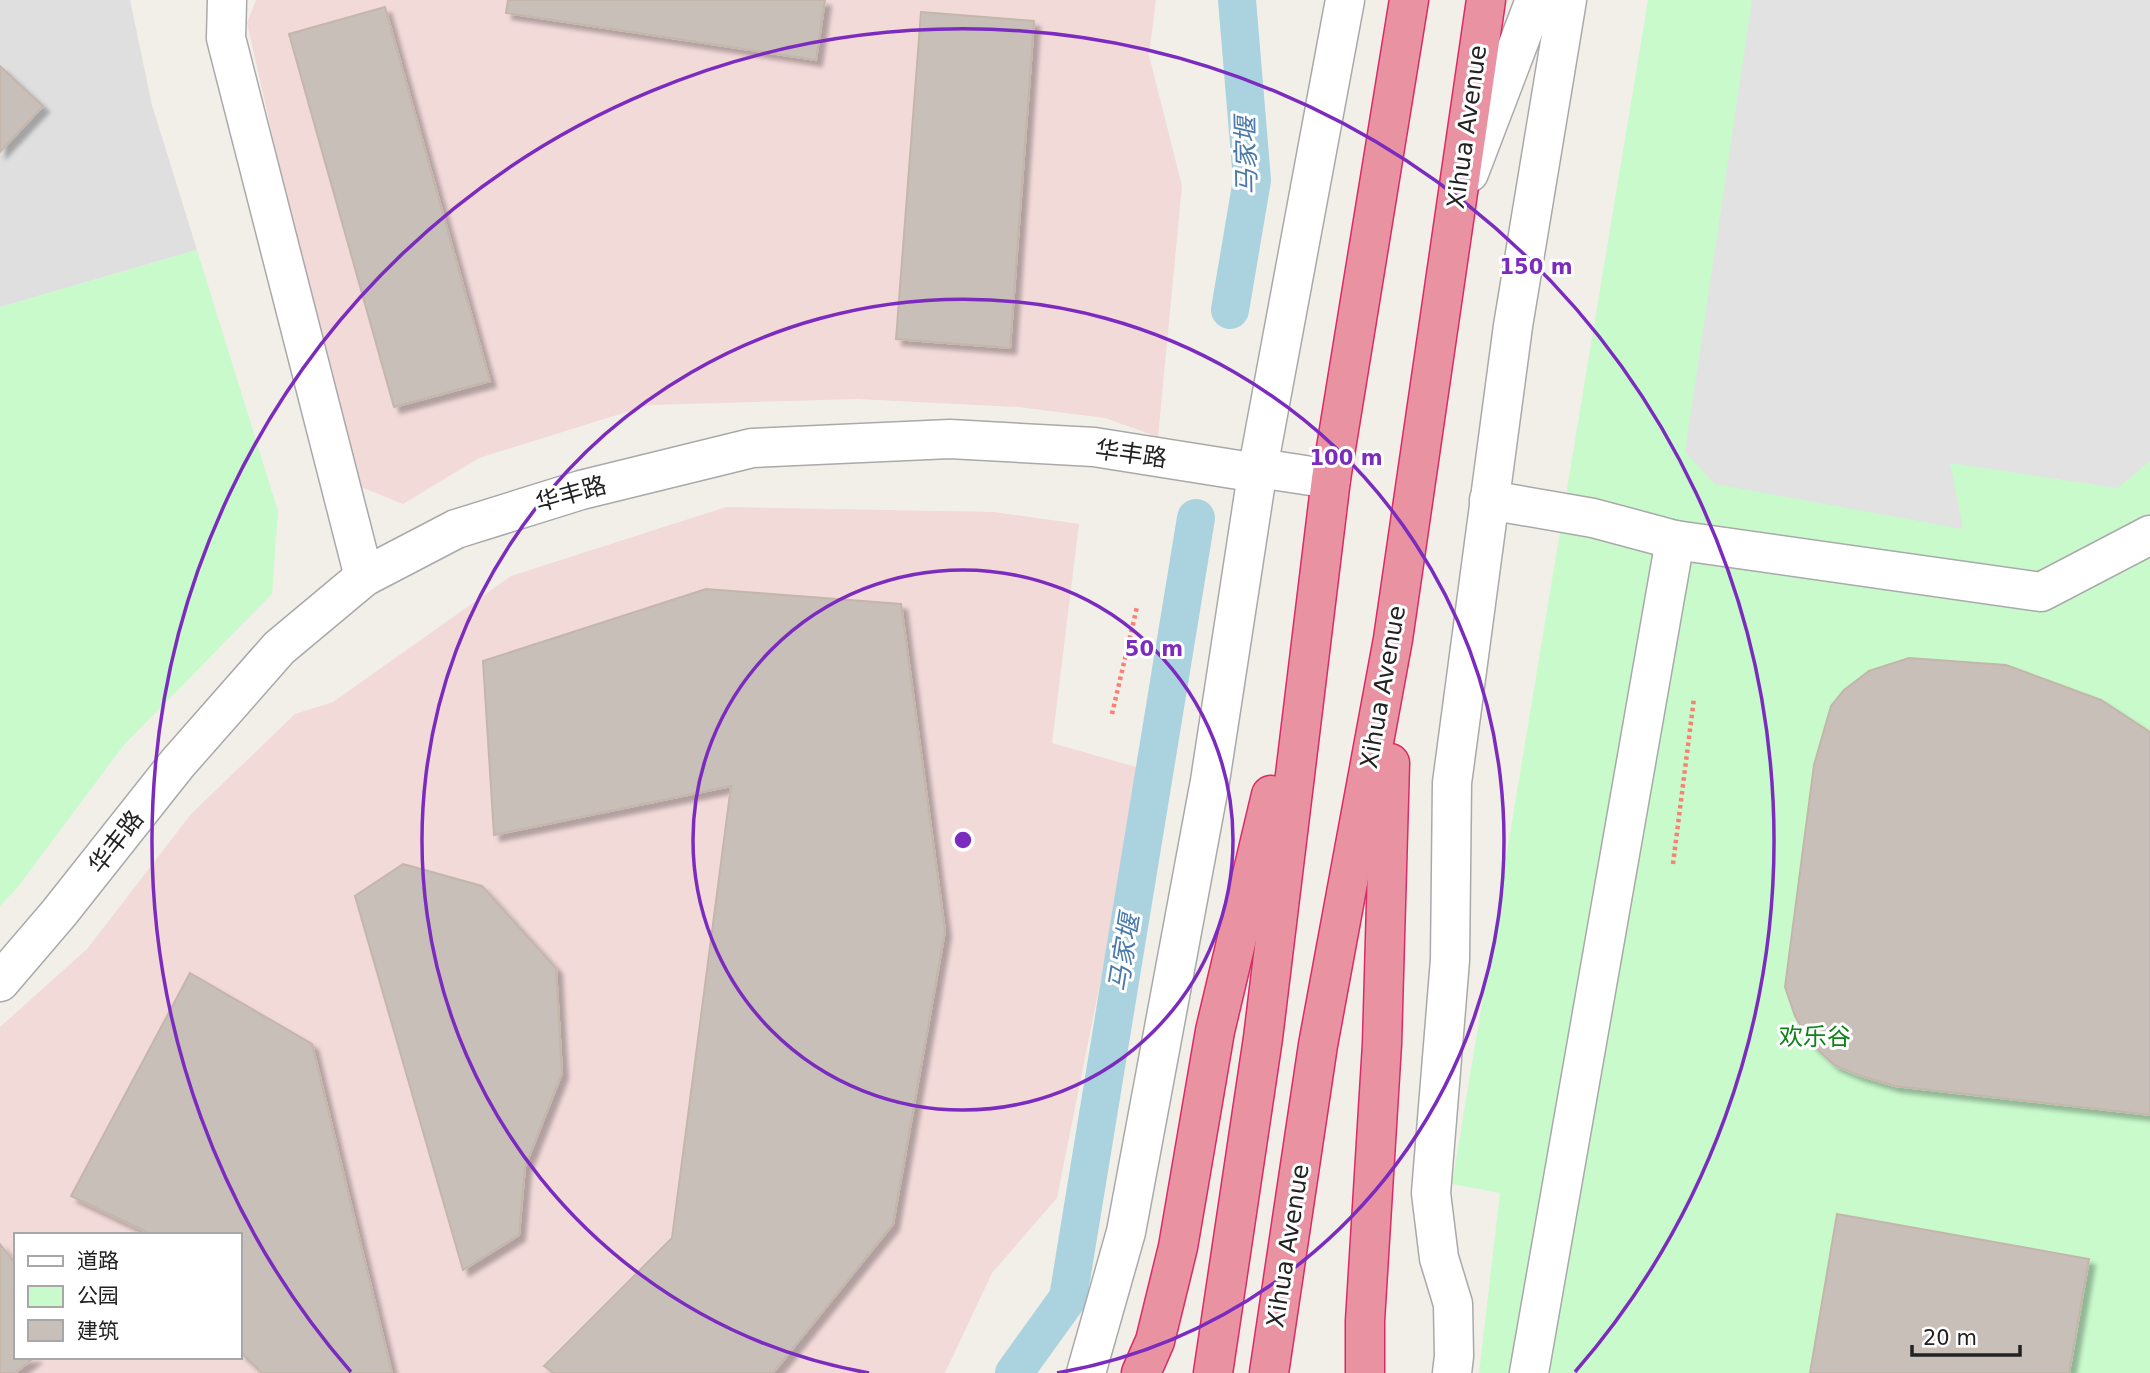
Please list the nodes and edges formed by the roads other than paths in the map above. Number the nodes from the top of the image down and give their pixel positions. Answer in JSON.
{"nodes":[{"id":1,"x":227,"y":0,"type":"edge"},
{"id":2,"x":1345,"y":0,"type":"edge"},
{"id":3,"x":1486,"y":0,"type":"edge"},
{"id":4,"x":1535,"y":0,"type":"edge"},
{"id":5,"x":1567,"y":0,"type":"edge"},
{"id":6,"x":1405,"y":12,"type":"edge"},
{"id":7,"x":1455,"y":207,"type":"junction"},
{"id":8,"x":1258,"y":468,"type":"junction"},
{"id":9,"x":1331,"y":479,"type":"junction"},
{"id":10,"x":1489,"y":500,"type":"junction"},
{"id":11,"x":1675,"y":540,"type":"junction"},
{"id":12,"x":2147,"y":541,"type":"edge"},
{"id":13,"x":364,"y":577,"type":"junction"},
{"id":14,"x":1314,"y":617,"type":"junction"},
{"id":15,"x":1393,"y":639,"type":"junction"},
{"id":16,"x":0,"y":982,"type":"edge"},
{"id":17,"x":1086,"y":1373,"type":"edge"},
{"id":18,"x":1141,"y":1373,"type":"edge"},
{"id":19,"x":1213,"y":1373,"type":"edge"},
{"id":20,"x":1269,"y":1373,"type":"edge"},
{"id":21,"x":1365,"y":1373,"type":"edge"},
{"id":22,"x":1452,"y":1373,"type":"edge"},
{"id":23,"x":1530,"y":1373,"type":"edge"}],
"edges":[{"from":1,"to":13,"type":"street"},
{"from":2,"to":8,"type":"street"},
{"from":3,"to":7,"type":"highway","name":"Xihua Avenue"},
{"from":4,"to":7,"type":"street"},
{"from":5,"to":10,"type":"street"},
{"from":6,"to":9,"type":"highway"},
{"from":7,"to":15,"type":"highway","name":"Xihua Avenue"},
{"from":8,"to":9,"type":"street","name":"华丰路"},
{"from":8,"to":13,"type":"street","name":"华丰路"},
{"from":8,"to":17,"type":"street"},
{"from":9,"to":14,"type":"highway"},
{"from":10,"to":11,"type":"street"},
{"from":10,"to":22,"type":"street"},
{"from":11,"to":12,"type":"street"},
{"from":11,"to":23,"type":"street"},
{"from":13,"to":16,"type":"street","name":"华丰路"},
{"from":14,"to":18,"type":"highway"},
{"from":14,"to":19,"type":"highway"},
{"from":15,"to":20,"type":"highway","name":"Xihua Avenue"},
{"from":15,"to":21,"type":"highway"}]}
